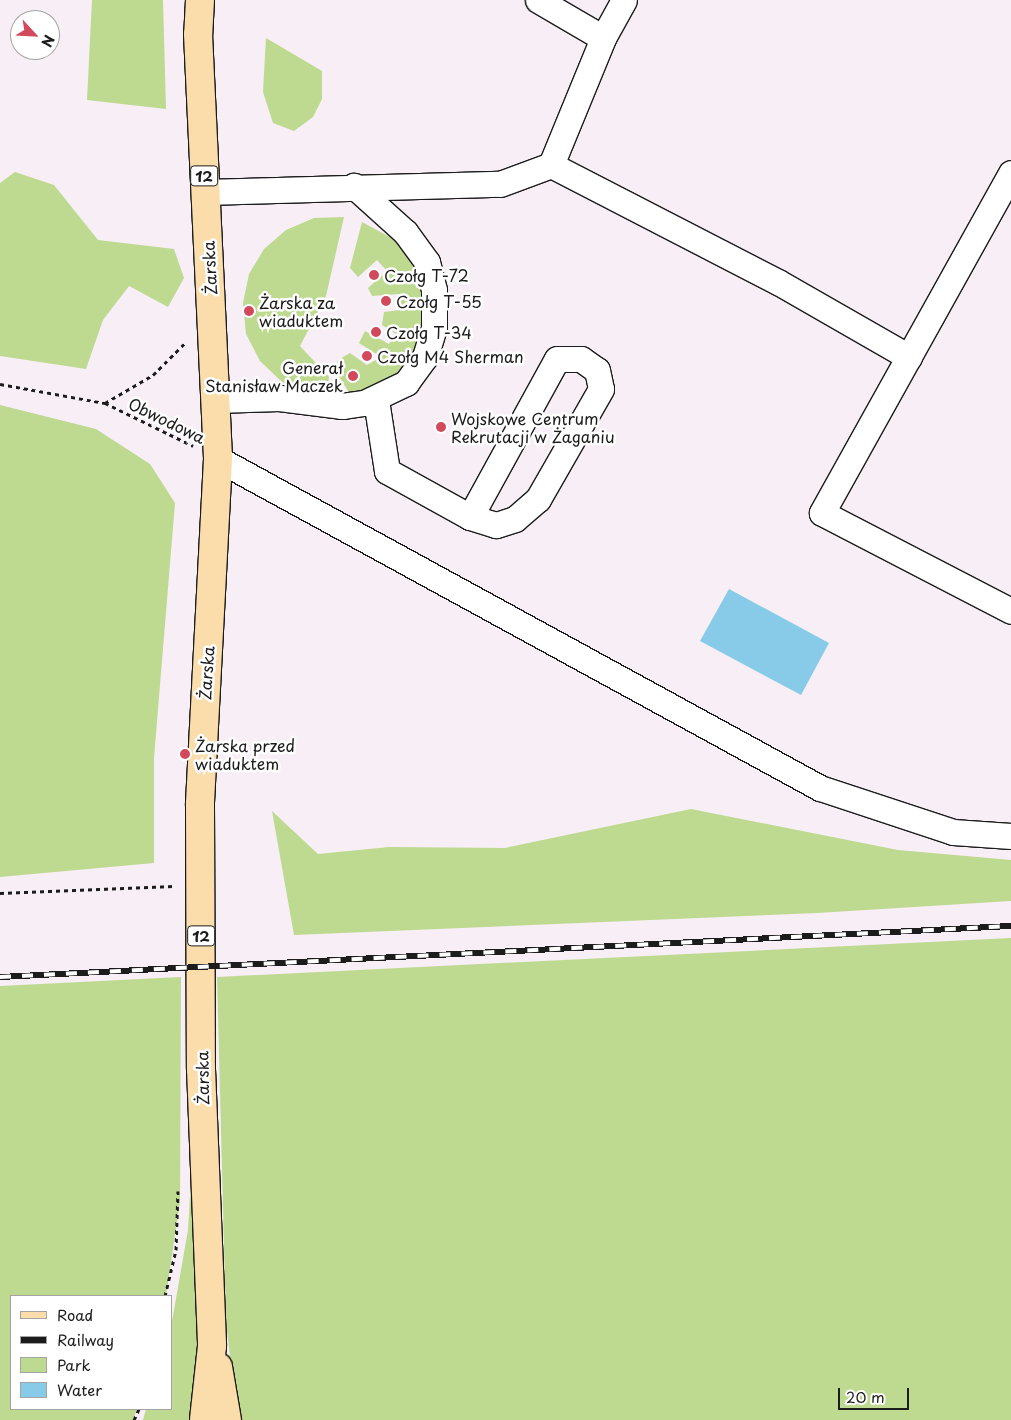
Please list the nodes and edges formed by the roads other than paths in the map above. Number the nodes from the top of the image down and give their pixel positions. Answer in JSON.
{"nodes":[{"id":1,"x":200,"y":0,"type":"edge"},
{"id":2,"x":538,"y":0,"type":"edge"},
{"id":3,"x":624,"y":0,"type":"edge"},
{"id":4,"x":602,"y":38,"type":"junction"},
{"id":5,"x":551,"y":165,"type":"junction"},
{"id":6,"x":1011,"y":173,"type":"edge"},
{"id":7,"x":354,"y":186,"type":"junction"},
{"id":8,"x":205,"y":192,"type":"junction"},
{"id":9,"x":909,"y":357,"type":"junction"},
{"id":10,"x":216,"y":400,"type":"junction"},
{"id":11,"x":376,"y":400,"type":"junction"},
{"id":12,"x":218,"y":459,"type":"junction"},
{"id":13,"x":470,"y":517,"type":"junction"},
{"id":14,"x":1011,"y":611,"type":"edge"},
{"id":15,"x":1011,"y":836,"type":"edge"},
{"id":16,"x":212,"y":1346,"type":"junction"},
{"id":17,"x":204,"y":1420,"type":"edge"},
{"id":18,"x":227,"y":1420,"type":"edge"}],
"edges":[{"from":1,"to":8,"type":"main road","name":"Żarska","number":"12"},
{"from":2,"to":4,"type":"street"},
{"from":3,"to":4,"type":"street"},
{"from":4,"to":5,"type":"street"},
{"from":5,"to":7,"type":"street"},
{"from":5,"to":9,"type":"street"},
{"from":6,"to":9,"type":"street"},
{"from":7,"to":8,"type":"street"},
{"from":7,"to":11,"type":"street"},
{"from":8,"to":10,"type":"main road","name":"Żarska","number":"12"},
{"from":9,"to":14,"type":"street"},
{"from":10,"to":11,"type":"street"},
{"from":10,"to":12,"type":"main road","name":"Żarska","number":"12"},
{"from":11,"to":13,"type":"street"},
{"from":12,"to":15,"type":"street"},
{"from":12,"to":16,"type":"main road","name":"Żarska","number":"12"},
{"from":13,"to":13,"type":"street"},
{"from":16,"to":17,"type":"main road","name":"Żarska","number":"12"},
{"from":16,"to":18,"type":"main road","name":"Żarska"}]}
